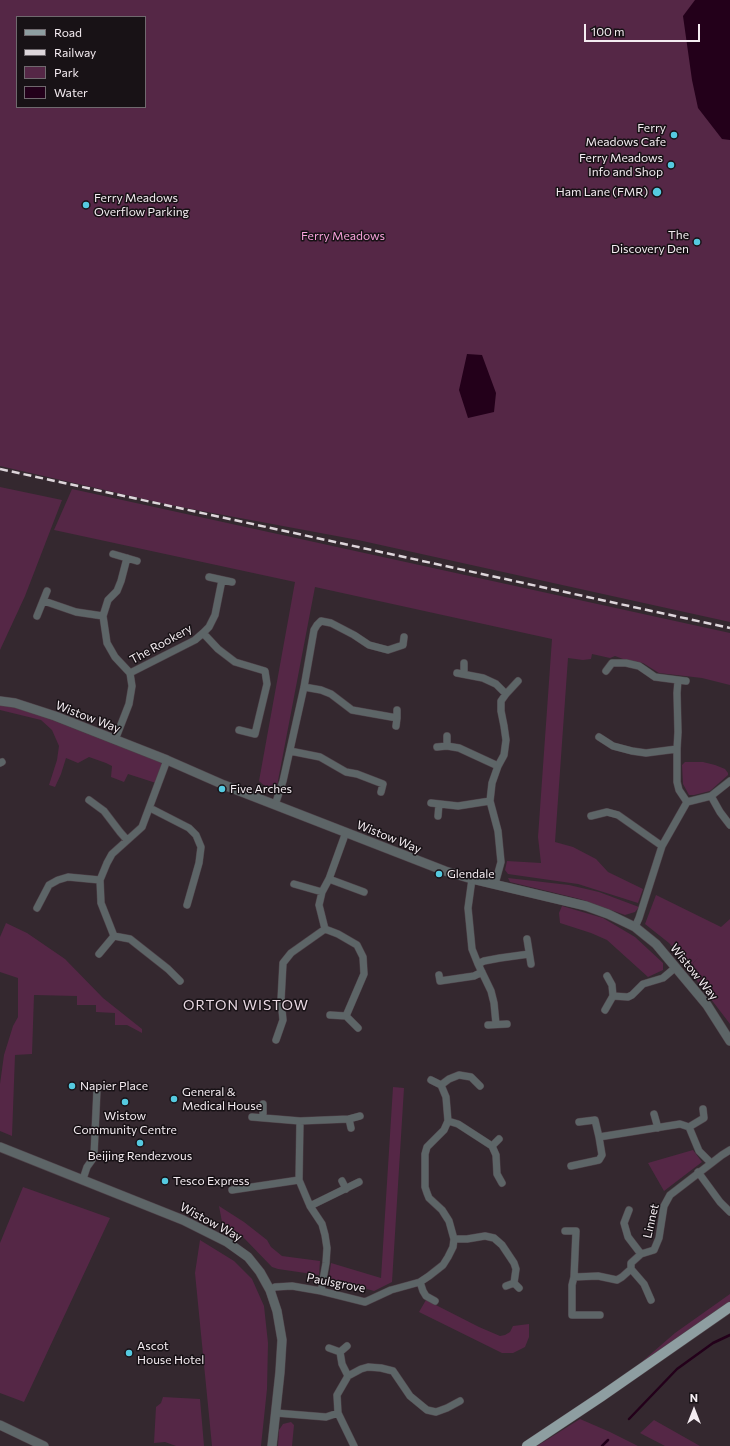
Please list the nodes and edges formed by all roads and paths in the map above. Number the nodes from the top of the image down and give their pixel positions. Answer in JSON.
{"nodes":[{"id":1,"x":112,"y":554,"type":"dead end"},
{"id":2,"x":127,"y":558,"type":"junction"},
{"id":3,"x":136,"y":561,"type":"dead end"},
{"id":4,"x":209,"y":577,"type":"dead end"},
{"id":5,"x":222,"y":580,"type":"junction"},
{"id":6,"x":232,"y":582,"type":"dead end"},
{"id":7,"x":47,"y":591,"type":"dead end"},
{"id":8,"x":44,"y":601,"type":"junction"},
{"id":9,"x":37,"y":616,"type":"dead end"},
{"id":10,"x":103,"y":616,"type":"junction"},
{"id":11,"x":203,"y":633,"type":"junction"},
{"id":12,"x":404,"y":637,"type":"dead end"},
{"id":13,"x":464,"y":663,"type":"dead end"},
{"id":14,"x":606,"y":671,"type":"dead end"},
{"id":15,"x":130,"y":673,"type":"junction"},
{"id":16,"x":678,"y":680,"type":"junction"},
{"id":17,"x":518,"y":681,"type":"dead end"},
{"id":18,"x":686,"y":681,"type":"dead end"},
{"id":19,"x":304,"y":687,"type":"junction"},
{"id":20,"x":506,"y":694,"type":"junction"},
{"id":21,"x":0,"y":701,"type":"edge"},
{"id":22,"x":397,"y":710,"type":"dead end"},
{"id":23,"x":239,"y":730,"type":"dead end"},
{"id":24,"x":448,"y":736,"type":"dead end"},
{"id":25,"x":599,"y":737,"type":"dead end"},
{"id":26,"x":115,"y":740,"type":"junction"},
{"id":27,"x":447,"y":746,"type":"junction"},
{"id":28,"x":438,"y":747,"type":"dead end"},
{"id":29,"x":677,"y":750,"type":"junction"},
{"id":30,"x":290,"y":751,"type":"junction"},
{"id":31,"x":168,"y":760,"type":"junction"},
{"id":32,"x":498,"y":766,"type":"junction"},
{"id":33,"x":730,"y":781,"type":"edge"},
{"id":34,"x":381,"y":792,"type":"dead end"},
{"id":35,"x":711,"y":796,"type":"junction"},
{"id":36,"x":89,"y":800,"type":"dead end"},
{"id":37,"x":490,"y":801,"type":"junction"},
{"id":38,"x":687,"y":802,"type":"junction"},
{"id":39,"x":275,"y":805,"type":"junction"},
{"id":40,"x":150,"y":808,"type":"junction"},
{"id":41,"x":438,"y":816,"type":"dead end"},
{"id":42,"x":591,"y":816,"type":"dead end"},
{"id":43,"x":730,"y":825,"type":"edge"},
{"id":44,"x":346,"y":832,"type":"junction"},
{"id":45,"x":128,"y":840,"type":"junction"},
{"id":46,"x":662,"y":846,"type":"junction"},
{"id":47,"x":329,"y":879,"type":"junction"},
{"id":48,"x":472,"y":879,"type":"junction"},
{"id":49,"x":100,"y":880,"type":"junction"},
{"id":50,"x":294,"y":884,"type":"dead end"},
{"id":51,"x":495,"y":884,"type":"junction"},
{"id":52,"x":322,"y":892,"type":"junction"},
{"id":53,"x":364,"y":892,"type":"dead end"},
{"id":54,"x":187,"y":905,"type":"dead end"},
{"id":55,"x":37,"y":908,"type":"dead end"},
{"id":56,"x":635,"y":927,"type":"junction"},
{"id":57,"x":325,"y":929,"type":"junction"},
{"id":58,"x":114,"y":936,"type":"junction"},
{"id":59,"x":527,"y":939,"type":"dead end"},
{"id":60,"x":99,"y":954,"type":"dead end"},
{"id":61,"x":529,"y":954,"type":"junction"},
{"id":62,"x":478,"y":964,"type":"junction"},
{"id":63,"x":531,"y":964,"type":"dead end"},
{"id":64,"x":676,"y":967,"type":"junction"},
{"id":65,"x":482,"y":972,"type":"junction"},
{"id":66,"x":439,"y":975,"type":"dead end"},
{"id":67,"x":607,"y":976,"type":"dead end"},
{"id":68,"x":180,"y":981,"type":"dead end"},
{"id":69,"x":613,"y":996,"type":"junction"},
{"id":70,"x":605,"y":1010,"type":"dead end"},
{"id":71,"x":330,"y":1014,"type":"dead end"},
{"id":72,"x":346,"y":1016,"type":"junction"},
{"id":73,"x":496,"y":1024,"type":"junction"},
{"id":74,"x":507,"y":1024,"type":"dead end"},
{"id":75,"x":488,"y":1025,"type":"dead end"},
{"id":76,"x":358,"y":1028,"type":"dead end"},
{"id":77,"x":276,"y":1040,"type":"dead end"},
{"id":78,"x":730,"y":1041,"type":"edge"},
{"id":79,"x":431,"y":1080,"type":"dead end"},
{"id":80,"x":441,"y":1085,"type":"junction"},
{"id":81,"x":480,"y":1086,"type":"dead end"},
{"id":82,"x":97,"y":1089,"type":"dead end"},
{"id":83,"x":263,"y":1104,"type":"dead end"},
{"id":84,"x":703,"y":1109,"type":"dead end"},
{"id":85,"x":654,"y":1114,"type":"dead end"},
{"id":86,"x":360,"y":1116,"type":"dead end"},
{"id":87,"x":252,"y":1117,"type":"dead end"},
{"id":88,"x":263,"y":1117,"type":"junction"},
{"id":89,"x":349,"y":1119,"type":"junction"},
{"id":90,"x":300,"y":1121,"type":"junction"},
{"id":91,"x":448,"y":1121,"type":"junction"},
{"id":92,"x":579,"y":1122,"type":"dead end"},
{"id":93,"x":689,"y":1127,"type":"junction"},
{"id":94,"x":351,"y":1128,"type":"dead end"},
{"id":95,"x":658,"y":1128,"type":"junction"},
{"id":96,"x":599,"y":1137,"type":"junction"},
{"id":97,"x":499,"y":1139,"type":"dead end"},
{"id":98,"x":492,"y":1146,"type":"junction"},
{"id":99,"x":0,"y":1147,"type":"edge"},
{"id":100,"x":730,"y":1150,"type":"edge"},
{"id":101,"x":711,"y":1163,"type":"junction"},
{"id":102,"x":570,"y":1166,"type":"dead end"},
{"id":103,"x":698,"y":1172,"type":"junction"},
{"id":104,"x":83,"y":1179,"type":"junction"},
{"id":105,"x":248,"y":1179,"type":"dead end"},
{"id":106,"x":299,"y":1180,"type":"junction"},
{"id":107,"x":342,"y":1180,"type":"dead end"},
{"id":108,"x":359,"y":1182,"type":"dead end"},
{"id":109,"x":502,"y":1183,"type":"dead end"},
{"id":110,"x":249,"y":1187,"type":"junction"},
{"id":111,"x":346,"y":1189,"type":"junction"},
{"id":112,"x":232,"y":1190,"type":"dead end"},
{"id":113,"x":310,"y":1206,"type":"junction"},
{"id":114,"x":628,"y":1210,"type":"dead end"},
{"id":115,"x":730,"y":1212,"type":"edge"},
{"id":116,"x":565,"y":1231,"type":"dead end"},
{"id":117,"x":454,"y":1239,"type":"junction"},
{"id":118,"x":641,"y":1254,"type":"junction"},
{"id":119,"x":631,"y":1269,"type":"junction"},
{"id":120,"x":574,"y":1277,"type":"junction"},
{"id":121,"x":420,"y":1282,"type":"junction"},
{"id":122,"x":506,"y":1286,"type":"dead end"},
{"id":123,"x":270,"y":1290,"type":"junction"},
{"id":124,"x":321,"y":1291,"type":"junction"},
{"id":125,"x":651,"y":1300,"type":"dead end"},
{"id":126,"x":435,"y":1301,"type":"dead end"},
{"id":127,"x":730,"y":1307,"type":"edge"},
{"id":128,"x":600,"y":1315,"type":"dead end"},
{"id":129,"x":347,"y":1346,"type":"dead end"},
{"id":130,"x":329,"y":1348,"type":"dead end"},
{"id":131,"x":340,"y":1352,"type":"junction"},
{"id":132,"x":348,"y":1376,"type":"junction"},
{"id":133,"x":460,"y":1401,"type":"dead end"},
{"id":134,"x":276,"y":1413,"type":"junction"},
{"id":135,"x":338,"y":1413,"type":"junction"},
{"id":136,"x":0,"y":1425,"type":"edge"},
{"id":137,"x":44,"y":1446,"type":"edge"},
{"id":138,"x":272,"y":1446,"type":"edge"},
{"id":139,"x":354,"y":1446,"type":"edge"},
{"id":140,"x":527,"y":1446,"type":"edge"}],
"edges":[{"from":1,"to":2,"type":"street"},
{"from":2,"to":3,"type":"street"},
{"from":2,"to":10,"type":"street","name":"The Rookery"},
{"from":4,"to":5,"type":"street"},
{"from":5,"to":6,"type":"street"},
{"from":5,"to":11,"type":"street","name":"The Rookery"},
{"from":7,"to":8,"type":"street"},
{"from":8,"to":9,"type":"street"},
{"from":8,"to":10,"type":"street"},
{"from":10,"to":15,"type":"street","name":"The Rookery"},
{"from":11,"to":15,"type":"street","name":"The Rookery"},
{"from":11,"to":23,"type":"street","name":"The Rookery"},
{"from":12,"to":19,"type":"street"},
{"from":13,"to":20,"type":"street"},
{"from":14,"to":16,"type":"street"},
{"from":15,"to":26,"type":"street","name":"The Rookery"},
{"from":16,"to":18,"type":"street"},
{"from":16,"to":29,"type":"street"},
{"from":17,"to":20,"type":"street"},
{"from":19,"to":22,"type":"street"},
{"from":19,"to":30,"type":"street"},
{"from":20,"to":32,"type":"street"},
{"from":21,"to":26,"type":"street","name":"Wistow Way"},
{"from":24,"to":27,"type":"street"},
{"from":25,"to":29,"type":"street"},
{"from":26,"to":31,"type":"street","name":"Wistow Way"},
{"from":27,"to":28,"type":"street"},
{"from":27,"to":32,"type":"street"},
{"from":29,"to":38,"type":"street"},
{"from":30,"to":34,"type":"street"},
{"from":30,"to":39,"type":"street"},
{"from":31,"to":39,"type":"street","name":"Wistow Way"},
{"from":31,"to":40,"type":"street"},
{"from":32,"to":37,"type":"street"},
{"from":33,"to":35,"type":"street"},
{"from":35,"to":38,"type":"street"},
{"from":35,"to":43,"type":"street"},
{"from":36,"to":45,"type":"street"},
{"from":37,"to":41,"type":"street"},
{"from":37,"to":51,"type":"street"},
{"from":38,"to":46,"type":"street"},
{"from":39,"to":44,"type":"street","name":"Wistow Way"},
{"from":40,"to":45,"type":"street"},
{"from":40,"to":54,"type":"street"},
{"from":42,"to":46,"type":"street"},
{"from":44,"to":47,"type":"street"},
{"from":44,"to":48,"type":"street","name":"Wistow Way"},
{"from":45,"to":49,"type":"street"},
{"from":46,"to":56,"type":"street"},
{"from":47,"to":52,"type":"street"},
{"from":47,"to":53,"type":"street"},
{"from":48,"to":51,"type":"street","name":"Wistow Way"},
{"from":48,"to":62,"type":"street"},
{"from":49,"to":55,"type":"street"},
{"from":49,"to":58,"type":"street"},
{"from":50,"to":52,"type":"street"},
{"from":51,"to":56,"type":"street","name":"Wistow Way"},
{"from":52,"to":57,"type":"street"},
{"from":56,"to":64,"type":"street","name":"Wistow Way"},
{"from":57,"to":72,"type":"street"},
{"from":57,"to":77,"type":"street"},
{"from":58,"to":60,"type":"street"},
{"from":58,"to":68,"type":"street"},
{"from":59,"to":61,"type":"street"},
{"from":61,"to":62,"type":"street"},
{"from":61,"to":63,"type":"street"},
{"from":62,"to":65,"type":"street"},
{"from":64,"to":69,"type":"street"},
{"from":64,"to":78,"type":"street","name":"Wistow Way"},
{"from":65,"to":66,"type":"street"},
{"from":65,"to":73,"type":"street"},
{"from":67,"to":69,"type":"street"},
{"from":69,"to":70,"type":"street"},
{"from":71,"to":72,"type":"street"},
{"from":72,"to":76,"type":"street"},
{"from":73,"to":74,"type":"street"},
{"from":73,"to":75,"type":"street"},
{"from":79,"to":80,"type":"street"},
{"from":80,"to":81,"type":"street"},
{"from":80,"to":91,"type":"street"},
{"from":82,"to":104,"type":"street"},
{"from":83,"to":88,"type":"street"},
{"from":84,"to":93,"type":"street"},
{"from":85,"to":95,"type":"street"},
{"from":86,"to":89,"type":"street"},
{"from":87,"to":88,"type":"street"},
{"from":88,"to":90,"type":"street"},
{"from":89,"to":90,"type":"street"},
{"from":89,"to":94,"type":"street"},
{"from":90,"to":106,"type":"street"},
{"from":91,"to":98,"type":"street"},
{"from":91,"to":117,"type":"street"},
{"from":92,"to":96,"type":"street"},
{"from":93,"to":95,"type":"street"},
{"from":93,"to":101,"type":"street"},
{"from":95,"to":96,"type":"street"},
{"from":96,"to":102,"type":"street"},
{"from":97,"to":98,"type":"street"},
{"from":98,"to":109,"type":"street"},
{"from":99,"to":104,"type":"street","name":"Wistow Way"},
{"from":100,"to":101,"type":"street","name":"Linnet"},
{"from":101,"to":103,"type":"street","name":"Linnet"},
{"from":103,"to":115,"type":"street"},
{"from":103,"to":118,"type":"street","name":"Linnet"},
{"from":104,"to":123,"type":"street","name":"Wistow Way"},
{"from":105,"to":110,"type":"street"},
{"from":106,"to":110,"type":"street"},
{"from":106,"to":113,"type":"street"},
{"from":107,"to":111,"type":"street"},
{"from":108,"to":111,"type":"street"},
{"from":110,"to":112,"type":"street"},
{"from":111,"to":113,"type":"street"},
{"from":113,"to":124,"type":"street"},
{"from":114,"to":118,"type":"street","name":"Linnet"},
{"from":116,"to":120,"type":"street"},
{"from":117,"to":121,"type":"street","name":"Paulsgrove"},
{"from":117,"to":122,"type":"street"},
{"from":118,"to":119,"type":"street","name":"Linnet"},
{"from":119,"to":120,"type":"street","name":"Linnet"},
{"from":119,"to":125,"type":"street"},
{"from":120,"to":128,"type":"street"},
{"from":121,"to":124,"type":"street","name":"Paulsgrove"},
{"from":121,"to":126,"type":"street"},
{"from":123,"to":124,"type":"street","name":"Paulsgrove"},
{"from":123,"to":134,"type":"street","name":"Wistow Way"},
{"from":127,"to":140,"type":"main road"},
{"from":129,"to":131,"type":"street"},
{"from":130,"to":131,"type":"street"},
{"from":131,"to":132,"type":"street"},
{"from":132,"to":133,"type":"street"},
{"from":132,"to":135,"type":"street"},
{"from":134,"to":135,"type":"street"},
{"from":134,"to":138,"type":"street","name":"Wistow Way"},
{"from":135,"to":139,"type":"street"},
{"from":136,"to":137,"type":"street"}]}
